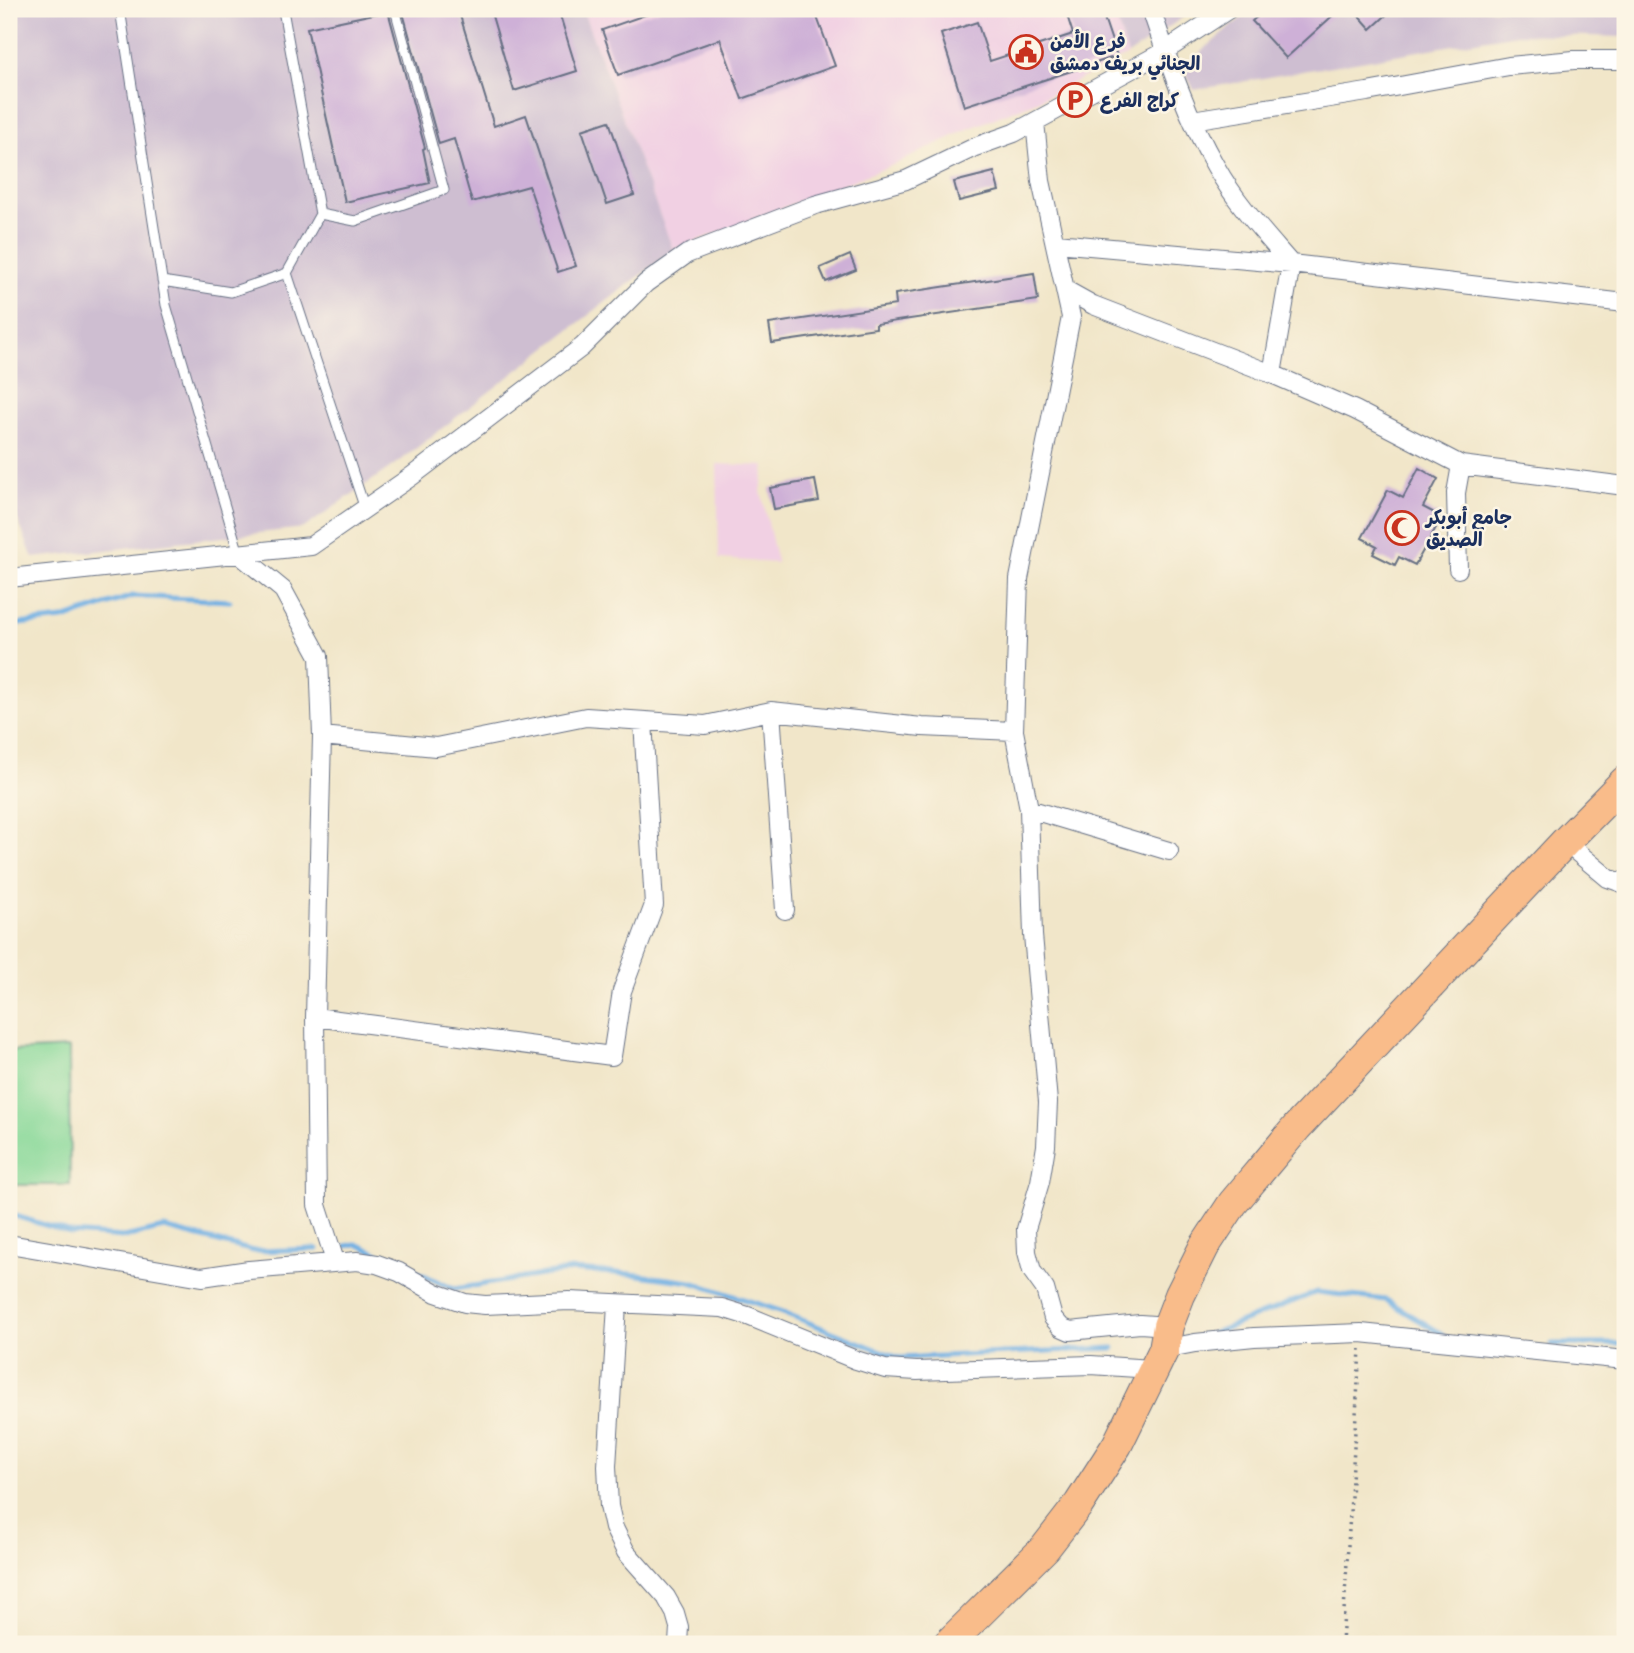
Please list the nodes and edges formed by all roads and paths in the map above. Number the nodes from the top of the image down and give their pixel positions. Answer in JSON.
{"nodes":[{"id":1,"x":120,"y":9,"type":"edge"},
{"id":2,"x":282,"y":9,"type":"edge"},
{"id":3,"x":395,"y":9,"type":"edge"},
{"id":4,"x":1151,"y":9,"type":"edge"},
{"id":5,"x":1228,"y":9,"type":"edge"},
{"id":6,"x":1165,"y":51,"type":"junction"},
{"id":7,"x":1625,"y":60,"type":"edge"},
{"id":8,"x":1192,"y":120,"type":"junction"},
{"id":9,"x":1035,"y":122,"type":"junction"},
{"id":10,"x":320,"y":214,"type":"junction"},
{"id":11,"x":1056,"y":243,"type":"junction"},
{"id":12,"x":1291,"y":264,"type":"junction"},
{"id":13,"x":287,"y":273,"type":"junction"},
{"id":14,"x":162,"y":281,"type":"junction"},
{"id":15,"x":1066,"y":290,"type":"junction"},
{"id":16,"x":1625,"y":303,"type":"edge"},
{"id":17,"x":1272,"y":374,"type":"junction"},
{"id":18,"x":1461,"y":466,"type":"junction"},
{"id":19,"x":1625,"y":486,"type":"edge"},
{"id":20,"x":365,"y":509,"type":"junction"},
{"id":21,"x":239,"y":554,"type":"junction"},
{"id":22,"x":1458,"y":569,"type":"dead end"},
{"id":23,"x":9,"y":578,"type":"edge"},
{"id":24,"x":771,"y":711,"type":"junction"},
{"id":25,"x":643,"y":721,"type":"junction"},
{"id":26,"x":1014,"y":731,"type":"junction"},
{"id":27,"x":322,"y":736,"type":"junction"},
{"id":28,"x":1625,"y":781,"type":"edge"},
{"id":29,"x":1029,"y":809,"type":"junction"},
{"id":30,"x":1565,"y":842,"type":"junction"},
{"id":31,"x":1169,"y":851,"type":"dead end"},
{"id":32,"x":1625,"y":884,"type":"edge"},
{"id":33,"x":785,"y":910,"type":"dead end"},
{"id":34,"x":315,"y":1017,"type":"junction"},
{"id":35,"x":9,"y":1244,"type":"edge"},
{"id":36,"x":335,"y":1261,"type":"junction"},
{"id":37,"x":617,"y":1305,"type":"junction"},
{"id":38,"x":1361,"y":1333,"type":"junction"},
{"id":39,"x":1161,"y":1348,"type":"junction"},
{"id":40,"x":1625,"y":1360,"type":"edge"},
{"id":41,"x":678,"y":1644,"type":"edge"},
{"id":42,"x":948,"y":1644,"type":"edge"},
{"id":43,"x":1342,"y":1644,"type":"edge"}],
"edges":[{"from":1,"to":14,"type":"lane"},
{"from":2,"to":10,"type":"lane"},
{"from":3,"to":10,"type":"lane"},
{"from":4,"to":6,"type":"street"},
{"from":5,"to":6,"type":"street"},
{"from":6,"to":8,"type":"street"},
{"from":6,"to":9,"type":"street"},
{"from":7,"to":8,"type":"street"},
{"from":8,"to":12,"type":"street"},
{"from":9,"to":11,"type":"street"},
{"from":9,"to":20,"type":"street"},
{"from":10,"to":13,"type":"lane"},
{"from":11,"to":12,"type":"street"},
{"from":11,"to":15,"type":"street"},
{"from":12,"to":16,"type":"street"},
{"from":12,"to":17,"type":"street"},
{"from":13,"to":14,"type":"lane"},
{"from":13,"to":20,"type":"lane"},
{"from":14,"to":21,"type":"lane"},
{"from":15,"to":17,"type":"street"},
{"from":15,"to":26,"type":"street"},
{"from":17,"to":18,"type":"street"},
{"from":18,"to":19,"type":"street"},
{"from":18,"to":22,"type":"street"},
{"from":20,"to":21,"type":"street"},
{"from":21,"to":23,"type":"street"},
{"from":21,"to":27,"type":"street"},
{"from":24,"to":25,"type":"street"},
{"from":24,"to":26,"type":"street"},
{"from":24,"to":33,"type":"street"},
{"from":25,"to":27,"type":"street"},
{"from":25,"to":34,"type":"street"},
{"from":26,"to":29,"type":"street"},
{"from":27,"to":34,"type":"street"},
{"from":28,"to":30,"type":"main road"},
{"from":29,"to":31,"type":"street"},
{"from":29,"to":39,"type":"street"},
{"from":30,"to":32,"type":"street"},
{"from":30,"to":39,"type":"main road"},
{"from":34,"to":36,"type":"street"},
{"from":35,"to":36,"type":"street"},
{"from":36,"to":37,"type":"street"},
{"from":37,"to":39,"type":"street"},
{"from":37,"to":41,"type":"street"},
{"from":38,"to":39,"type":"street"},
{"from":38,"to":40,"type":"street"},
{"from":38,"to":43,"type":"path"},
{"from":39,"to":42,"type":"main road"}]}
